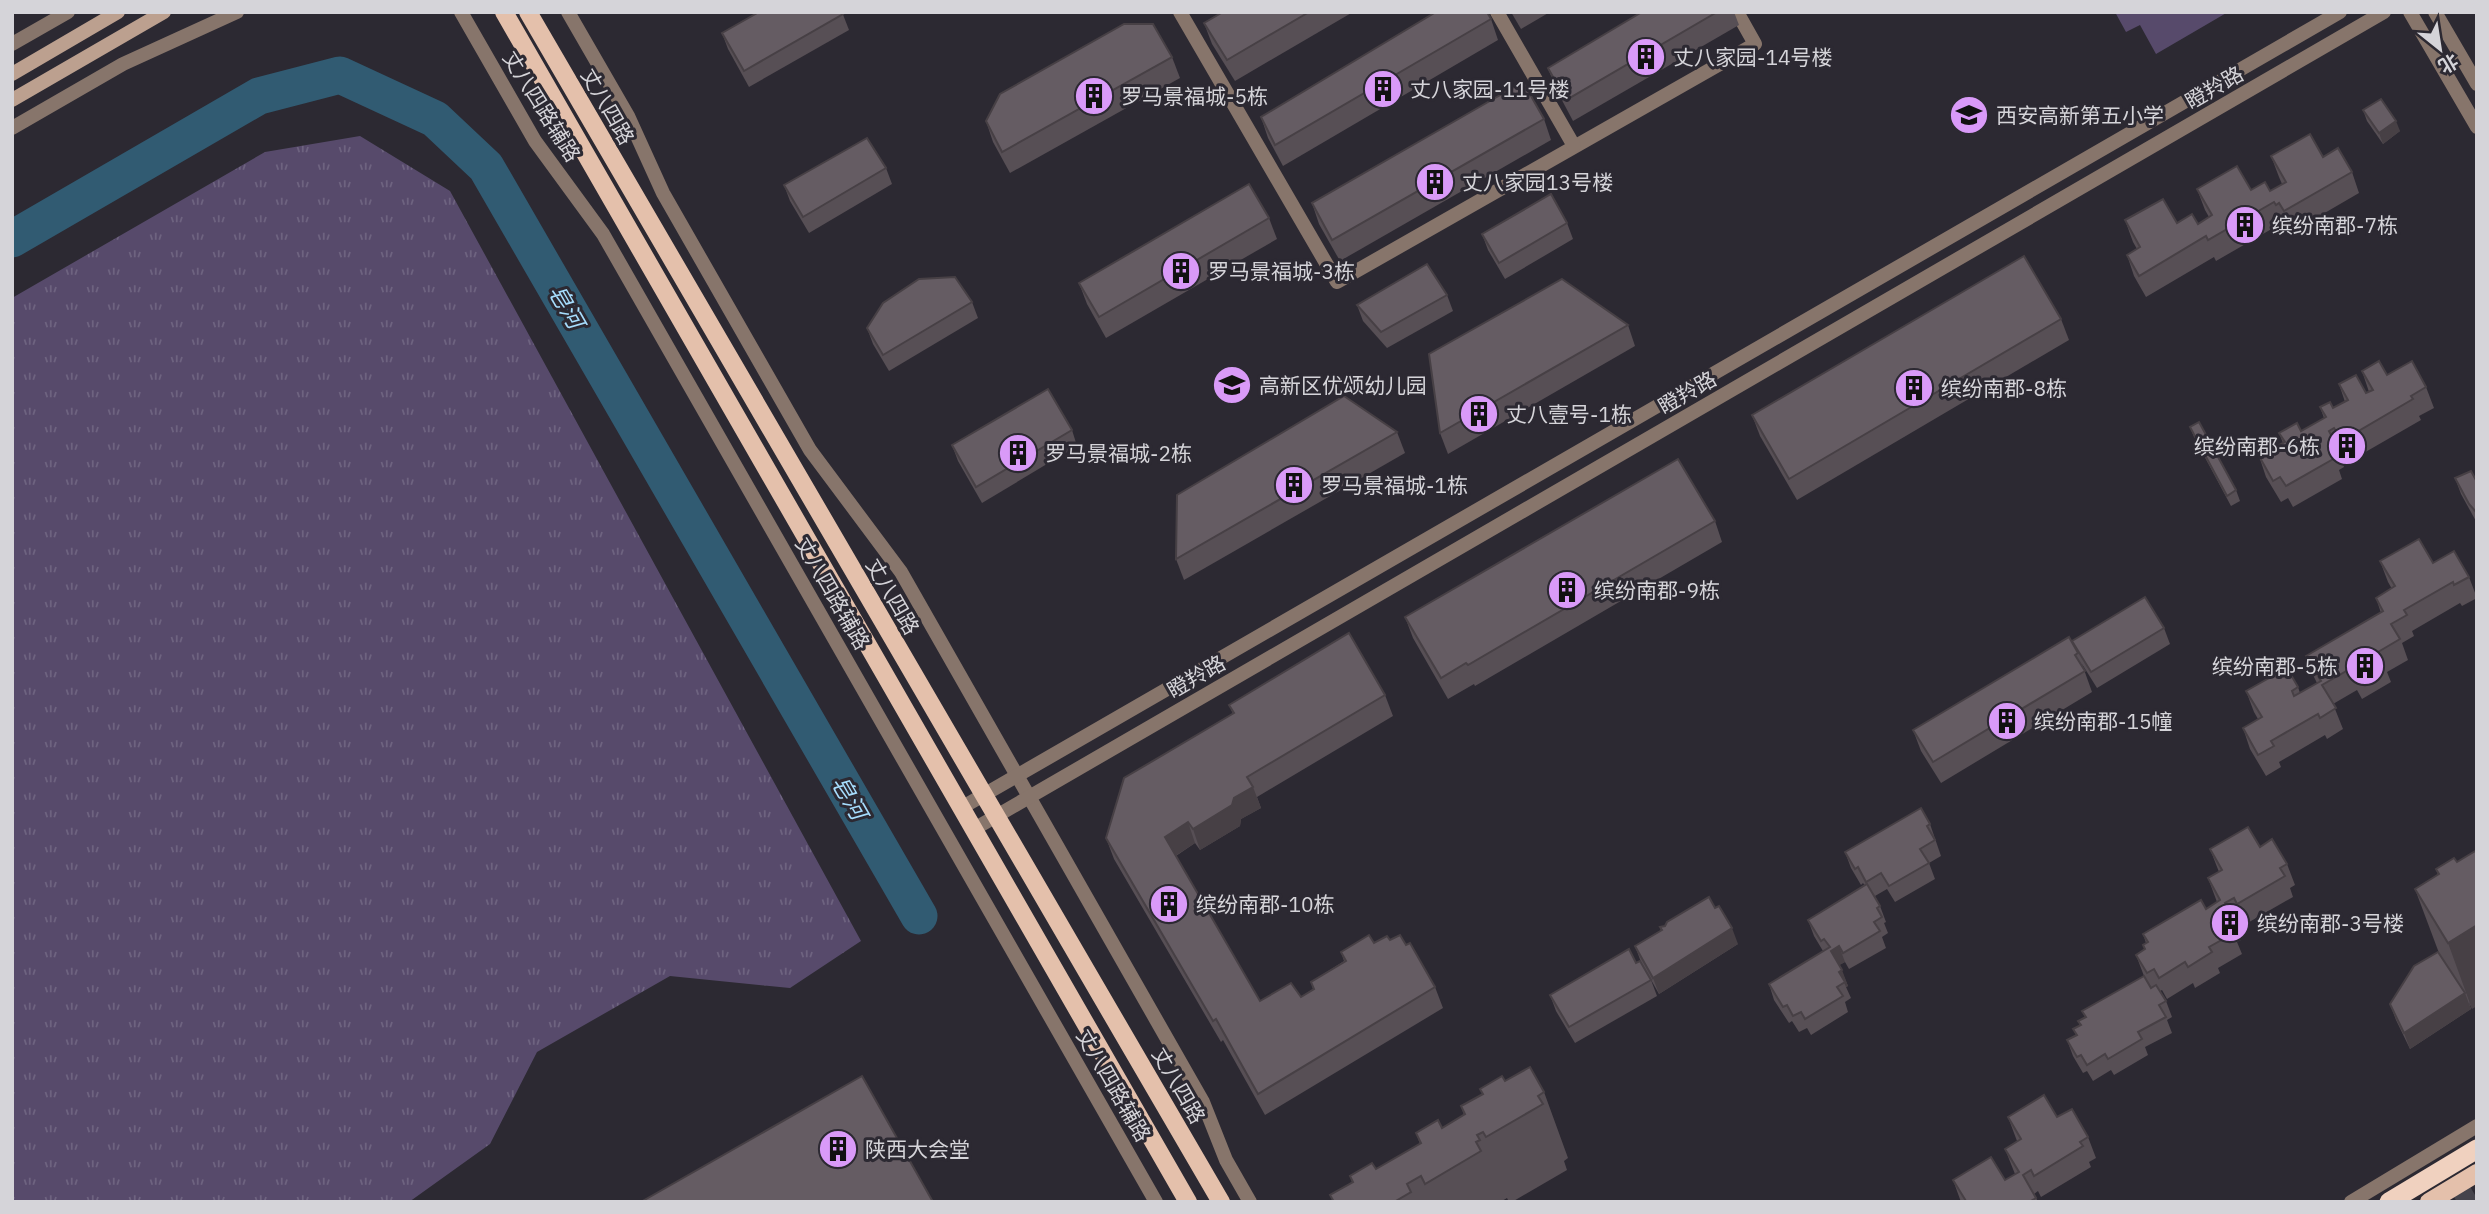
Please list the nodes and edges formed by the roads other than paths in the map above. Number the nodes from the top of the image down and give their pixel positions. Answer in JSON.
{"nodes":[{"id":1,"x":68,"y":12,"type":"edge"},
{"id":2,"x":118,"y":12,"type":"edge"},
{"id":3,"x":164,"y":12,"type":"edge"},
{"id":4,"x":237,"y":12,"type":"edge"},
{"id":5,"x":461,"y":12,"type":"edge"},
{"id":6,"x":504,"y":12,"type":"edge"},
{"id":7,"x":528,"y":12,"type":"edge"},
{"id":8,"x":568,"y":12,"type":"edge"},
{"id":9,"x":1180,"y":12,"type":"edge"},
{"id":10,"x":1497,"y":12,"type":"edge"},
{"id":11,"x":1737,"y":12,"type":"edge"},
{"id":12,"x":2340,"y":12,"type":"edge"},
{"id":13,"x":2384,"y":12,"type":"edge"},
{"id":14,"x":2410,"y":12,"type":"edge"},
{"id":15,"x":2435,"y":12,"type":"edge"},
{"id":16,"x":12,"y":44,"type":"edge"},
{"id":17,"x":12,"y":74,"type":"edge"},
{"id":18,"x":2477,"y":84,"type":"edge"},
{"id":19,"x":12,"y":100,"type":"edge"},
{"id":20,"x":2477,"y":127,"type":"edge"},
{"id":21,"x":12,"y":128,"type":"edge"},
{"id":22,"x":1574,"y":146,"type":"junction"},
{"id":23,"x":1017,"y":776,"type":"junction"},
{"id":24,"x":983,"y":795,"type":"junction"},
{"id":25,"x":1029,"y":797,"type":"junction"},
{"id":26,"x":961,"y":808,"type":"junction"},
{"id":27,"x":996,"y":816,"type":"junction"},
{"id":28,"x":974,"y":829,"type":"junction"},
{"id":29,"x":2477,"y":1126,"type":"edge"},
{"id":30,"x":2477,"y":1149,"type":"edge"},
{"id":31,"x":2477,"y":1173,"type":"edge"},
{"id":32,"x":1156,"y":1202,"type":"edge"},
{"id":33,"x":1188,"y":1202,"type":"edge"},
{"id":34,"x":1221,"y":1202,"type":"edge"},
{"id":35,"x":1250,"y":1202,"type":"edge"},
{"id":36,"x":2351,"y":1202,"type":"edge"},
{"id":37,"x":2389,"y":1202,"type":"edge"},
{"id":38,"x":2429,"y":1202,"type":"edge"}],
"edges":[{"from":1,"to":16,"type":"street"},
{"from":2,"to":17,"type":"main road"},
{"from":3,"to":19,"type":"main road"},
{"from":4,"to":21,"type":"street"},
{"from":5,"to":32,"type":"street","name":"丈八四路辅路"},
{"from":6,"to":26,"type":"main road","name":"丈八四路"},
{"from":7,"to":24,"type":"main road","name":"丈八四路"},
{"from":8,"to":23,"type":"street"},
{"from":9,"to":22,"type":"street"},
{"from":10,"to":22,"type":"street"},
{"from":11,"to":22,"type":"street"},
{"from":12,"to":23,"type":"street","name":"瞪羚路"},
{"from":13,"to":25,"type":"street","name":"瞪羚路"},
{"from":14,"to":20,"type":"street"},
{"from":15,"to":18,"type":"street"},
{"from":23,"to":24,"type":"street","name":"瞪羚路"},
{"from":23,"to":25,"type":"street"},
{"from":24,"to":26,"type":"street","name":"瞪羚路"},
{"from":24,"to":27,"type":"main road","name":"丈八四路"},
{"from":25,"to":27,"type":"street","name":"瞪羚路"},
{"from":25,"to":35,"type":"street"},
{"from":26,"to":28,"type":"main road","name":"丈八四路"},
{"from":27,"to":28,"type":"street","name":"瞪羚路"},
{"from":27,"to":34,"type":"main road","name":"丈八四路"},
{"from":28,"to":33,"type":"main road","name":"丈八四路"},
{"from":29,"to":36,"type":"street"},
{"from":30,"to":37,"type":"highway"},
{"from":31,"to":38,"type":"main road"}]}
